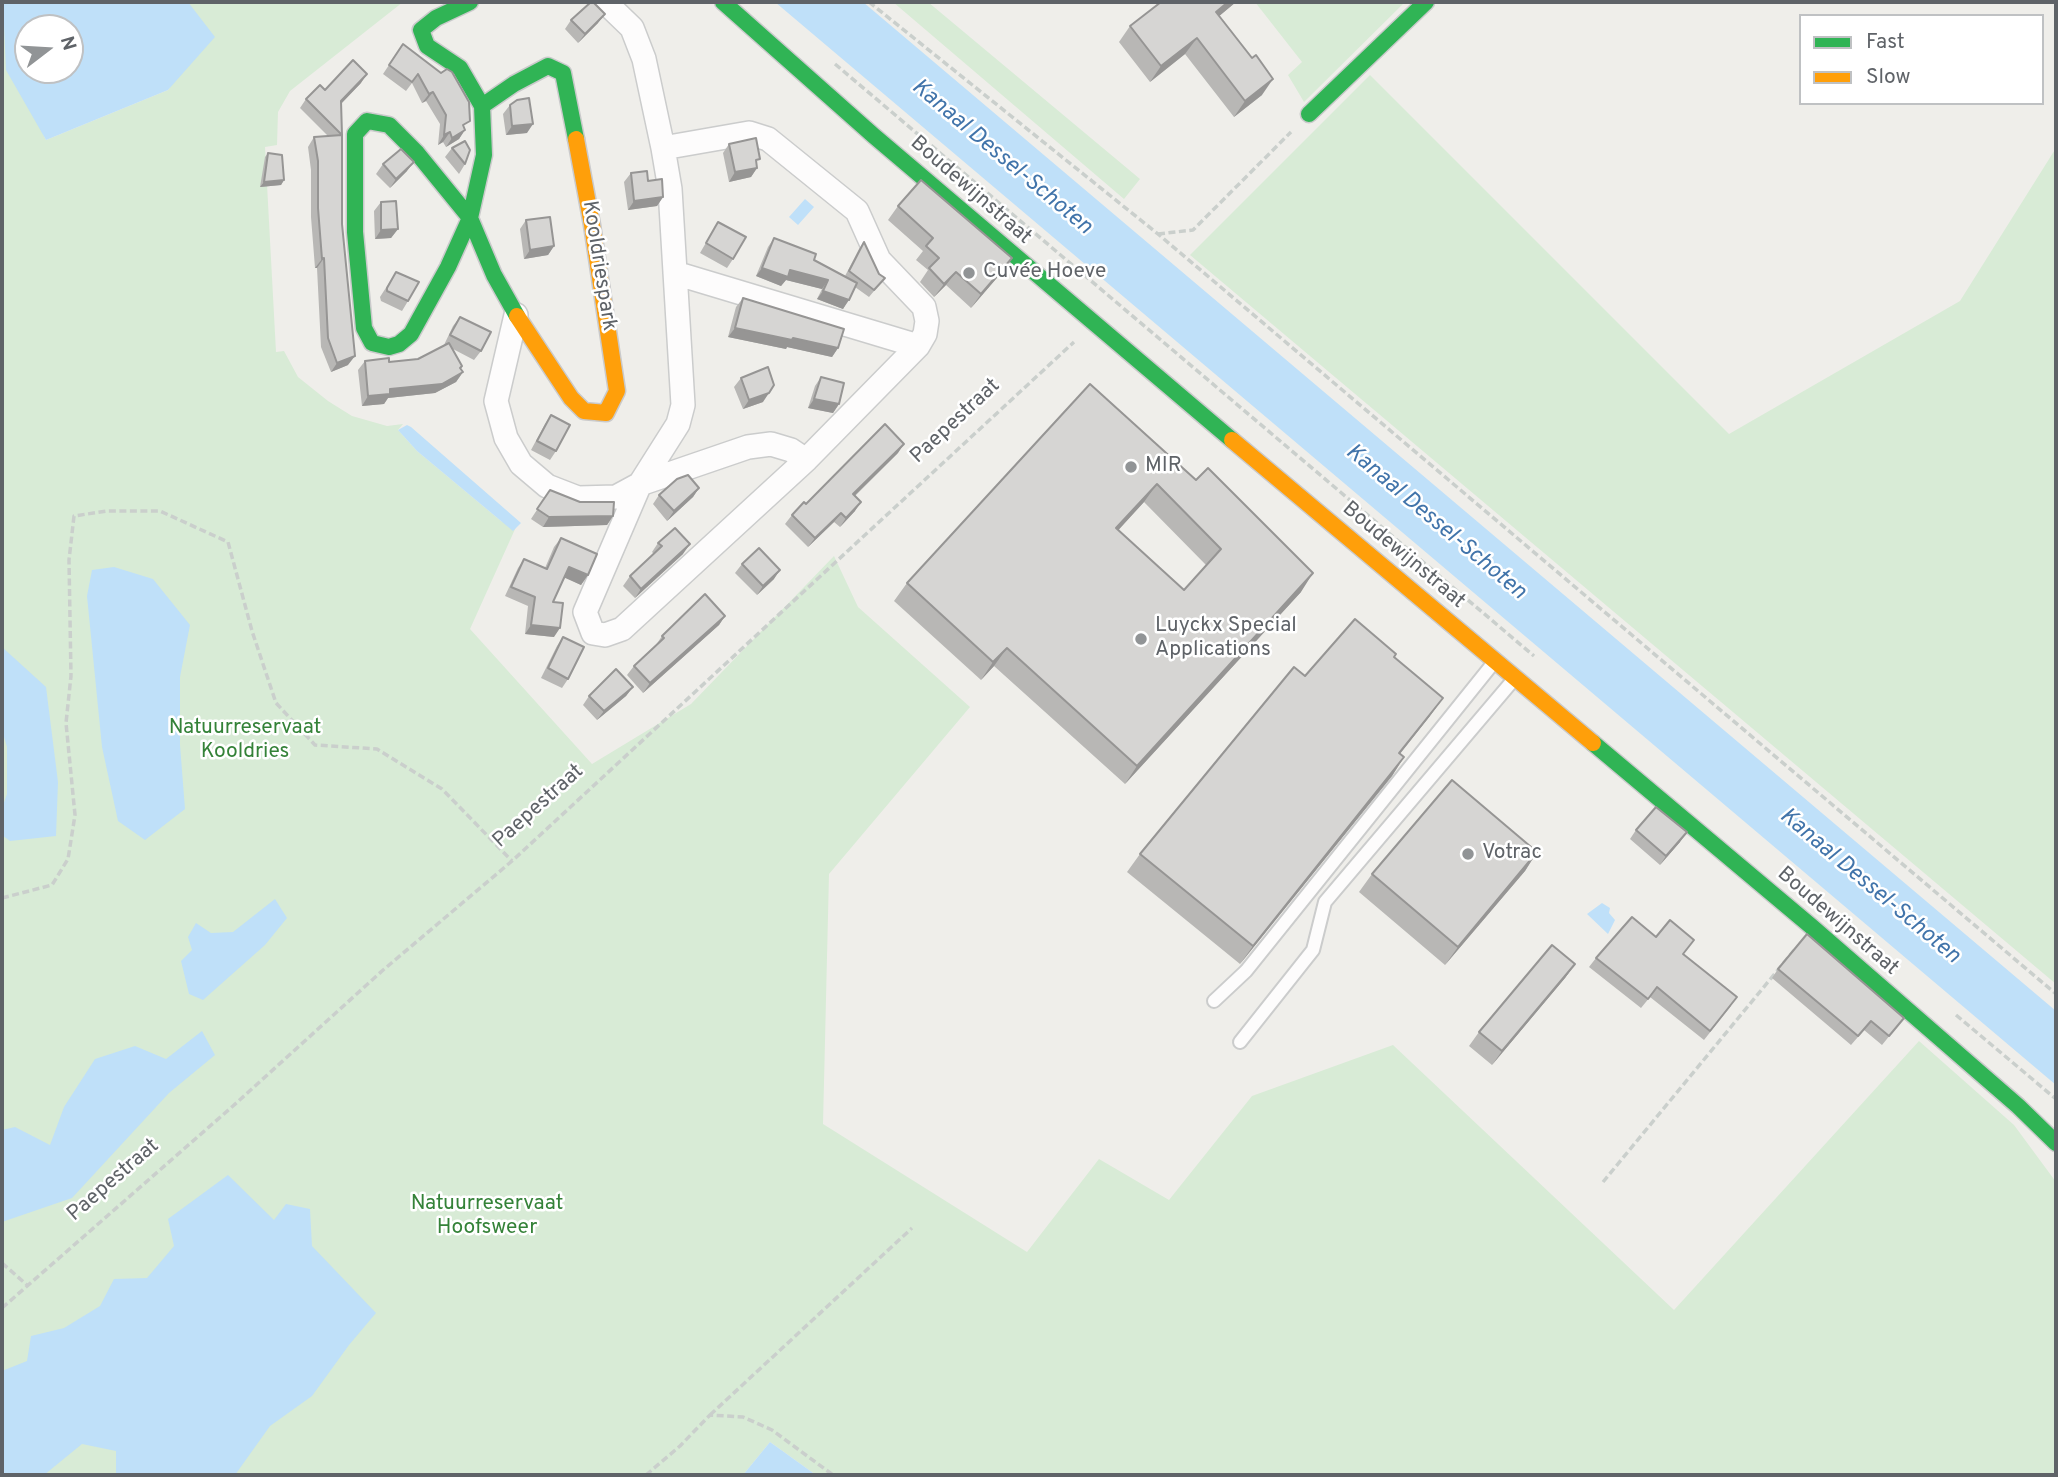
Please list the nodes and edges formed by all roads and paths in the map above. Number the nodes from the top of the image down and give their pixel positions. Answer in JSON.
{"nodes":[{"id":1,"x":470,"y":2,"type":"edge"},
{"id":2,"x":605,"y":2,"type":"edge"},
{"id":3,"x":723,"y":2,"type":"edge"},
{"id":4,"x":869,"y":2,"type":"edge"},
{"id":5,"x":1426,"y":2,"type":"edge"},
{"id":6,"x":482,"y":106,"type":"junction"},
{"id":7,"x":891,"y":111,"type":"dead end"},
{"id":8,"x":1309,"y":114,"type":"joint"},
{"id":9,"x":663,"y":148,"type":"junction"},
{"id":10,"x":470,"y":218,"type":"junction"},
{"id":11,"x":1158,"y":234,"type":"junction"},
{"id":12,"x":675,"y":273,"type":"junction"},
{"id":13,"x":516,"y":315,"type":"junction"},
{"id":14,"x":1093,"y":324,"type":"junction"},
{"id":15,"x":918,"y":346,"type":"junction"},
{"id":16,"x":806,"y":460,"type":"junction"},
{"id":17,"x":640,"y":484,"type":"junction"},
{"id":18,"x":1496,"y":661,"type":"junction"},
{"id":19,"x":1539,"y":661,"type":"dead end"},
{"id":20,"x":1515,"y":678,"type":"junction"},
{"id":21,"x":512,"y":861,"type":"junction"},
{"id":22,"x":2,"y":898,"type":"edge"},
{"id":23,"x":1812,"y":927,"type":"junction"},
{"id":24,"x":2056,"y":993,"type":"edge"},
{"id":25,"x":1213,"y":1001,"type":"dead end"},
{"id":26,"x":1953,"y":1012,"type":"dead end"},
{"id":27,"x":1240,"y":1042,"type":"dead end"},
{"id":28,"x":2056,"y":1099,"type":"edge"},
{"id":29,"x":2056,"y":1143,"type":"edge"},
{"id":30,"x":1603,"y":1182,"type":"dead end"},
{"id":31,"x":912,"y":1228,"type":"dead end"},
{"id":32,"x":2,"y":1263,"type":"edge"},
{"id":33,"x":27,"y":1285,"type":"junction"},
{"id":34,"x":2,"y":1308,"type":"edge"},
{"id":35,"x":710,"y":1415,"type":"junction"},
{"id":36,"x":646,"y":1475,"type":"edge"},
{"id":37,"x":833,"y":1475,"type":"edge"}],
"edges":[{"from":1,"to":6,"type":"street","name":"Kooldriespark"},
{"from":2,"to":9,"type":"street"},
{"from":3,"to":14,"type":"street","name":"Boudewijnstraat"},
{"from":4,"to":11,"type":"path"},
{"from":5,"to":8,"type":"street"},
{"from":6,"to":10,"type":"street","name":"Kooldriespark"},
{"from":6,"to":13,"type":"street","name":"Kooldriespark"},
{"from":7,"to":19,"type":"path"},
{"from":8,"to":11,"type":"path"},
{"from":9,"to":12,"type":"street"},
{"from":9,"to":15,"type":"street"},
{"from":10,"to":10,"type":"street","name":"Kooldriespark"},
{"from":10,"to":13,"type":"street","name":"Kooldriespark"},
{"from":11,"to":24,"type":"path"},
{"from":12,"to":15,"type":"street"},
{"from":12,"to":17,"type":"street"},
{"from":13,"to":17,"type":"street"},
{"from":14,"to":18,"type":"street","name":"Boudewijnstraat"},
{"from":14,"to":21,"type":"path","name":"Paepestraat"},
{"from":15,"to":16,"type":"street"},
{"from":16,"to":17,"type":"street"},
{"from":16,"to":17,"type":"street"},
{"from":18,"to":20,"type":"street","name":"Boudewijnstraat"},
{"from":18,"to":25,"type":"lane"},
{"from":20,"to":23,"type":"street","name":"Boudewijnstraat"},
{"from":20,"to":27,"type":"lane"},
{"from":21,"to":22,"type":"path"},
{"from":21,"to":33,"type":"path","name":"Paepestraat"},
{"from":23,"to":29,"type":"street","name":"Boudewijnstraat"},
{"from":23,"to":30,"type":"path"},
{"from":26,"to":28,"type":"path"},
{"from":31,"to":35,"type":"path"},
{"from":32,"to":33,"type":"path"},
{"from":33,"to":34,"type":"path","name":"Paepestraat"},
{"from":35,"to":36,"type":"path"},
{"from":35,"to":37,"type":"path"}]}
